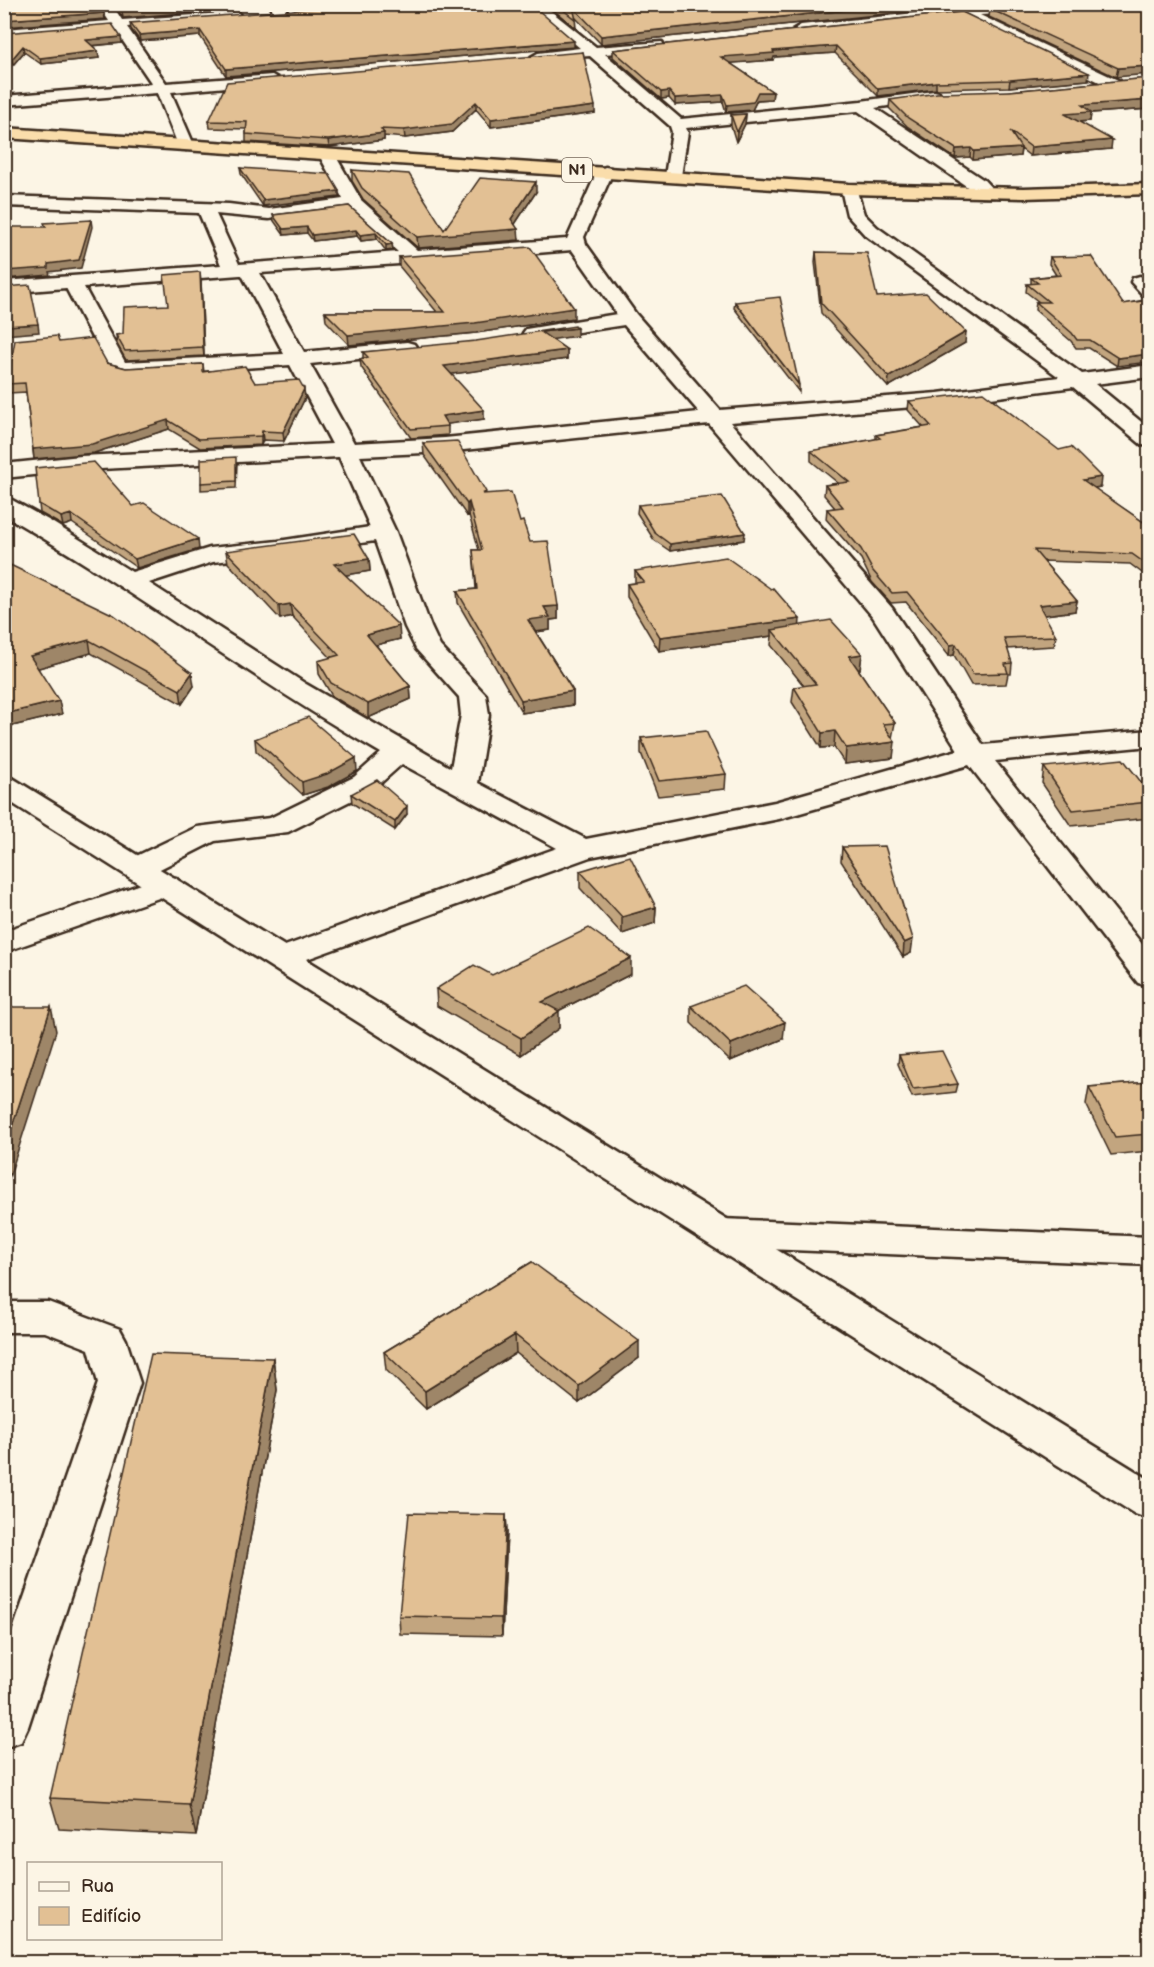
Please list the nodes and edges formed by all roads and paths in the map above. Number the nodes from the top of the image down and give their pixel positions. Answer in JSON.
{"nodes":[{"id":1,"x":105,"y":4,"type":"edge"},
{"id":2,"x":533,"y":4,"type":"edge"},
{"id":3,"x":950,"y":4,"type":"edge"},
{"id":4,"x":1094,"y":4,"type":"edge"},
{"id":5,"x":963,"y":12,"type":"junction"},
{"id":6,"x":245,"y":14,"type":"edge"},
{"id":7,"x":116,"y":24,"type":"junction"},
{"id":8,"x":789,"y":31,"type":"edge"},
{"id":9,"x":4,"y":33,"type":"edge"},
{"id":10,"x":673,"y":44,"type":"edge"},
{"id":11,"x":591,"y":52,"type":"junction"},
{"id":12,"x":520,"y":58,"type":"edge"},
{"id":13,"x":281,"y":78,"type":"edge"},
{"id":14,"x":1082,"y":87,"type":"edge"},
{"id":15,"x":162,"y":88,"type":"junction"},
{"id":16,"x":946,"y":95,"type":"edge"},
{"id":17,"x":4,"y":101,"type":"edge"},
{"id":18,"x":861,"y":106,"type":"junction"},
{"id":19,"x":677,"y":124,"type":"junction"},
{"id":20,"x":4,"y":133,"type":"edge"},
{"id":21,"x":186,"y":145,"type":"junction"},
{"id":22,"x":327,"y":154,"type":"junction"},
{"id":23,"x":605,"y":172,"type":"junction"},
{"id":24,"x":673,"y":176,"type":"junction"},
{"id":25,"x":849,"y":189,"type":"junction"},
{"id":26,"x":1149,"y":189,"type":"edge"},
{"id":27,"x":988,"y":193,"type":"junction"},
{"id":28,"x":4,"y":201,"type":"edge"},
{"id":29,"x":354,"y":204,"type":"junction"},
{"id":30,"x":205,"y":208,"type":"junction"},
{"id":31,"x":577,"y":244,"type":"junction"},
{"id":32,"x":415,"y":258,"type":"junction"},
{"id":33,"x":241,"y":271,"type":"junction"},
{"id":34,"x":72,"y":282,"type":"junction"},
{"id":35,"x":4,"y":287,"type":"edge"},
{"id":36,"x":629,"y":318,"type":"junction"},
{"id":37,"x":519,"y":335,"type":"edge"},
{"id":38,"x":421,"y":347,"type":"edge"},
{"id":39,"x":297,"y":360,"type":"junction"},
{"id":40,"x":1149,"y":371,"type":"edge"},
{"id":41,"x":1077,"y":380,"type":"junction"},
{"id":42,"x":715,"y":417,"type":"junction"},
{"id":43,"x":1149,"y":440,"type":"edge"},
{"id":44,"x":347,"y":451,"type":"junction"},
{"id":45,"x":4,"y":471,"type":"edge"},
{"id":46,"x":4,"y":505,"type":"edge"},
{"id":47,"x":384,"y":532,"type":"junction"},
{"id":48,"x":130,"y":581,"type":"junction"},
{"id":49,"x":1149,"y":738,"type":"edge"},
{"id":50,"x":400,"y":751,"type":"junction"},
{"id":51,"x":975,"y":754,"type":"junction"},
{"id":52,"x":463,"y":784,"type":"junction"},
{"id":53,"x":4,"y":785,"type":"edge"},
{"id":54,"x":582,"y":849,"type":"junction"},
{"id":55,"x":151,"y":876,"type":"junction"},
{"id":56,"x":4,"y":942,"type":"edge"},
{"id":57,"x":282,"y":958,"type":"junction"},
{"id":58,"x":1149,"y":976,"type":"edge"},
{"id":59,"x":721,"y":1233,"type":"junction"},
{"id":60,"x":1149,"y":1251,"type":"edge"},
{"id":61,"x":4,"y":1317,"type":"edge"},
{"id":62,"x":1149,"y":1502,"type":"edge"},
{"id":63,"x":4,"y":1727,"type":"edge"}],
"edges":[{"from":1,"to":7,"type":"street"},
{"from":2,"to":11,"type":"street"},
{"from":3,"to":5,"type":"street"},
{"from":4,"to":5,"type":"street"},
{"from":5,"to":8,"type":"street"},
{"from":5,"to":14,"type":"street"},
{"from":6,"to":7,"type":"street"},
{"from":7,"to":9,"type":"street"},
{"from":7,"to":15,"type":"street"},
{"from":10,"to":11,"type":"street"},
{"from":11,"to":12,"type":"street"},
{"from":11,"to":19,"type":"street"},
{"from":13,"to":15,"type":"street"},
{"from":15,"to":17,"type":"street"},
{"from":15,"to":21,"type":"street"},
{"from":16,"to":18,"type":"street"},
{"from":18,"to":19,"type":"street"},
{"from":18,"to":27,"type":"street"},
{"from":19,"to":24,"type":"street"},
{"from":20,"to":21,"type":"highway","number":"N1"},
{"from":21,"to":22,"type":"highway","number":"N1"},
{"from":22,"to":23,"type":"highway","number":"N1"},
{"from":22,"to":29,"type":"street"},
{"from":23,"to":24,"type":"highway","number":"N1"},
{"from":23,"to":31,"type":"street"},
{"from":24,"to":25,"type":"highway","number":"N1"},
{"from":25,"to":27,"type":"highway","number":"N1"},
{"from":25,"to":41,"type":"street"},
{"from":26,"to":27,"type":"highway","number":"N1"},
{"from":28,"to":30,"type":"street"},
{"from":29,"to":30,"type":"street"},
{"from":29,"to":32,"type":"street"},
{"from":30,"to":33,"type":"street"},
{"from":31,"to":32,"type":"street"},
{"from":31,"to":36,"type":"street"},
{"from":32,"to":33,"type":"street"},
{"from":33,"to":34,"type":"street"},
{"from":33,"to":39,"type":"street"},
{"from":34,"to":35,"type":"street"},
{"from":34,"to":39,"type":"street"},
{"from":36,"to":37,"type":"street"},
{"from":36,"to":42,"type":"street"},
{"from":38,"to":39,"type":"street"},
{"from":39,"to":44,"type":"street"},
{"from":40,"to":41,"type":"street"},
{"from":41,"to":42,"type":"street"},
{"from":41,"to":43,"type":"street"},
{"from":42,"to":44,"type":"street"},
{"from":42,"to":51,"type":"street"},
{"from":44,"to":45,"type":"street"},
{"from":44,"to":47,"type":"street"},
{"from":46,"to":48,"type":"street"},
{"from":47,"to":48,"type":"street"},
{"from":47,"to":52,"type":"street"},
{"from":48,"to":50,"type":"street"},
{"from":49,"to":51,"type":"street"},
{"from":50,"to":52,"type":"street"},
{"from":50,"to":55,"type":"street"},
{"from":51,"to":54,"type":"street"},
{"from":51,"to":58,"type":"street"},
{"from":52,"to":54,"type":"street"},
{"from":53,"to":55,"type":"street"},
{"from":54,"to":57,"type":"street"},
{"from":55,"to":56,"type":"street"},
{"from":55,"to":57,"type":"street"},
{"from":57,"to":59,"type":"street"},
{"from":59,"to":60,"type":"street"},
{"from":59,"to":62,"type":"street"},
{"from":61,"to":63,"type":"street"}]}
